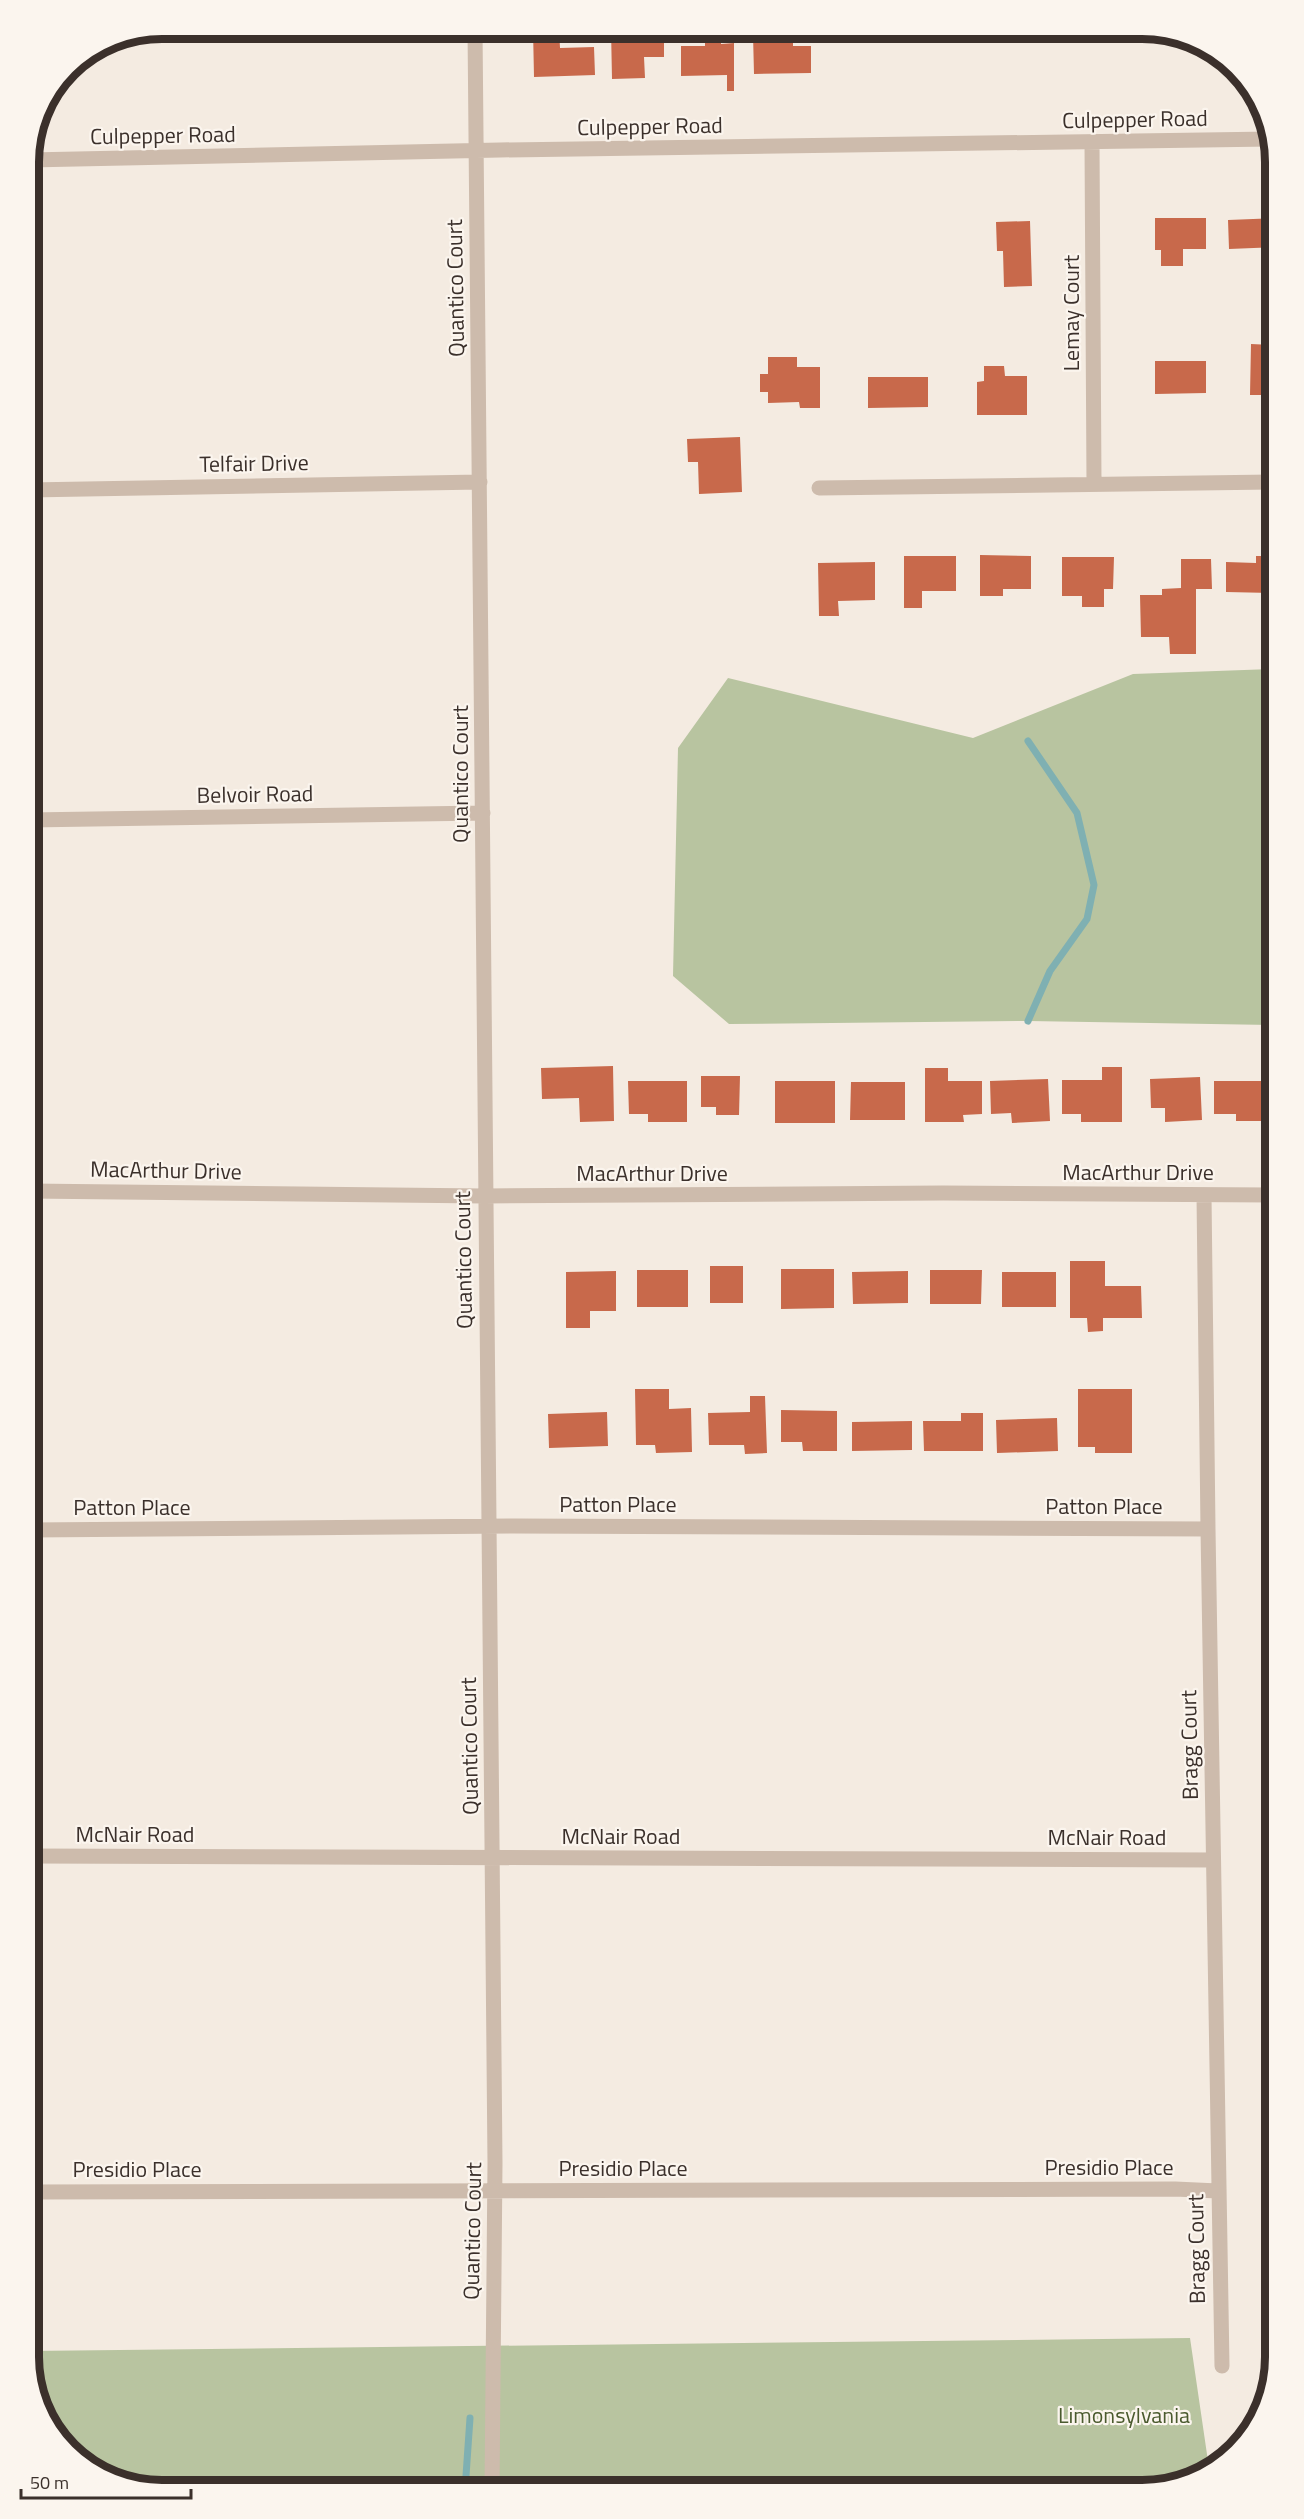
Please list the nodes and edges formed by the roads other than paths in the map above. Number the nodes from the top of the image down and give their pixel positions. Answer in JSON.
{"nodes":[{"id":1,"x":475,"y":39,"type":"edge"},
{"id":2,"x":1263,"y":139,"type":"edge"},
{"id":3,"x":1092,"y":143,"type":"junction"},
{"id":4,"x":476,"y":150,"type":"junction"},
{"id":5,"x":39,"y":160,"type":"edge"},
{"id":6,"x":480,"y":482,"type":"junction"},
{"id":7,"x":1265,"y":482,"type":"edge"},
{"id":8,"x":1094,"y":483,"type":"junction"},
{"id":9,"x":819,"y":488,"type":"dead end"},
{"id":10,"x":39,"y":490,"type":"edge"},
{"id":11,"x":483,"y":813,"type":"junction"},
{"id":12,"x":39,"y":820,"type":"edge"},
{"id":13,"x":39,"y":1191,"type":"edge"},
{"id":14,"x":1204,"y":1195,"type":"junction"},
{"id":15,"x":1265,"y":1195,"type":"edge"},
{"id":16,"x":484,"y":1196,"type":"junction"},
{"id":17,"x":489,"y":1527,"type":"junction"},
{"id":18,"x":1208,"y":1529,"type":"junction"},
{"id":19,"x":39,"y":1530,"type":"edge"},
{"id":20,"x":39,"y":1856,"type":"edge"},
{"id":21,"x":493,"y":1858,"type":"junction"},
{"id":22,"x":1213,"y":1860,"type":"junction"},
{"id":23,"x":495,"y":2190,"type":"junction"},
{"id":24,"x":1218,"y":2191,"type":"junction"},
{"id":25,"x":39,"y":2192,"type":"edge"},
{"id":26,"x":1222,"y":2366,"type":"dead end"},
{"id":27,"x":492,"y":2480,"type":"edge"}],
"edges":[{"from":1,"to":4,"type":"street","name":"Quantico Court"},
{"from":2,"to":3,"type":"street","name":"Culpepper Road"},
{"from":3,"to":4,"type":"street","name":"Culpepper Road"},
{"from":3,"to":8,"type":"street","name":"Lemay Court"},
{"from":4,"to":5,"type":"street","name":"Culpepper Road"},
{"from":4,"to":6,"type":"street","name":"Quantico Court"},
{"from":6,"to":10,"type":"street","name":"Telfair Drive"},
{"from":6,"to":11,"type":"street","name":"Quantico Court"},
{"from":7,"to":8,"type":"street"},
{"from":8,"to":9,"type":"street"},
{"from":11,"to":12,"type":"street","name":"Belvoir Road"},
{"from":11,"to":16,"type":"street","name":"Quantico Court"},
{"from":13,"to":16,"type":"street","name":"MacArthur Drive"},
{"from":14,"to":15,"type":"street","name":"MacArthur Drive"},
{"from":14,"to":16,"type":"street","name":"MacArthur Drive"},
{"from":14,"to":18,"type":"street","name":"Bragg Court"},
{"from":16,"to":17,"type":"street","name":"Quantico Court"},
{"from":17,"to":18,"type":"street","name":"Patton Place"},
{"from":17,"to":19,"type":"street","name":"Patton Place"},
{"from":17,"to":21,"type":"street","name":"Quantico Court"},
{"from":18,"to":22,"type":"street","name":"Bragg Court"},
{"from":20,"to":21,"type":"street","name":"McNair Road"},
{"from":21,"to":22,"type":"street","name":"McNair Road"},
{"from":21,"to":23,"type":"street","name":"Quantico Court"},
{"from":22,"to":24,"type":"street","name":"Bragg Court"},
{"from":23,"to":24,"type":"street","name":"Presidio Place"},
{"from":23,"to":25,"type":"street","name":"Presidio Place"},
{"from":23,"to":27,"type":"street","name":"Quantico Court"},
{"from":24,"to":26,"type":"street","name":"Bragg Court"}]}
